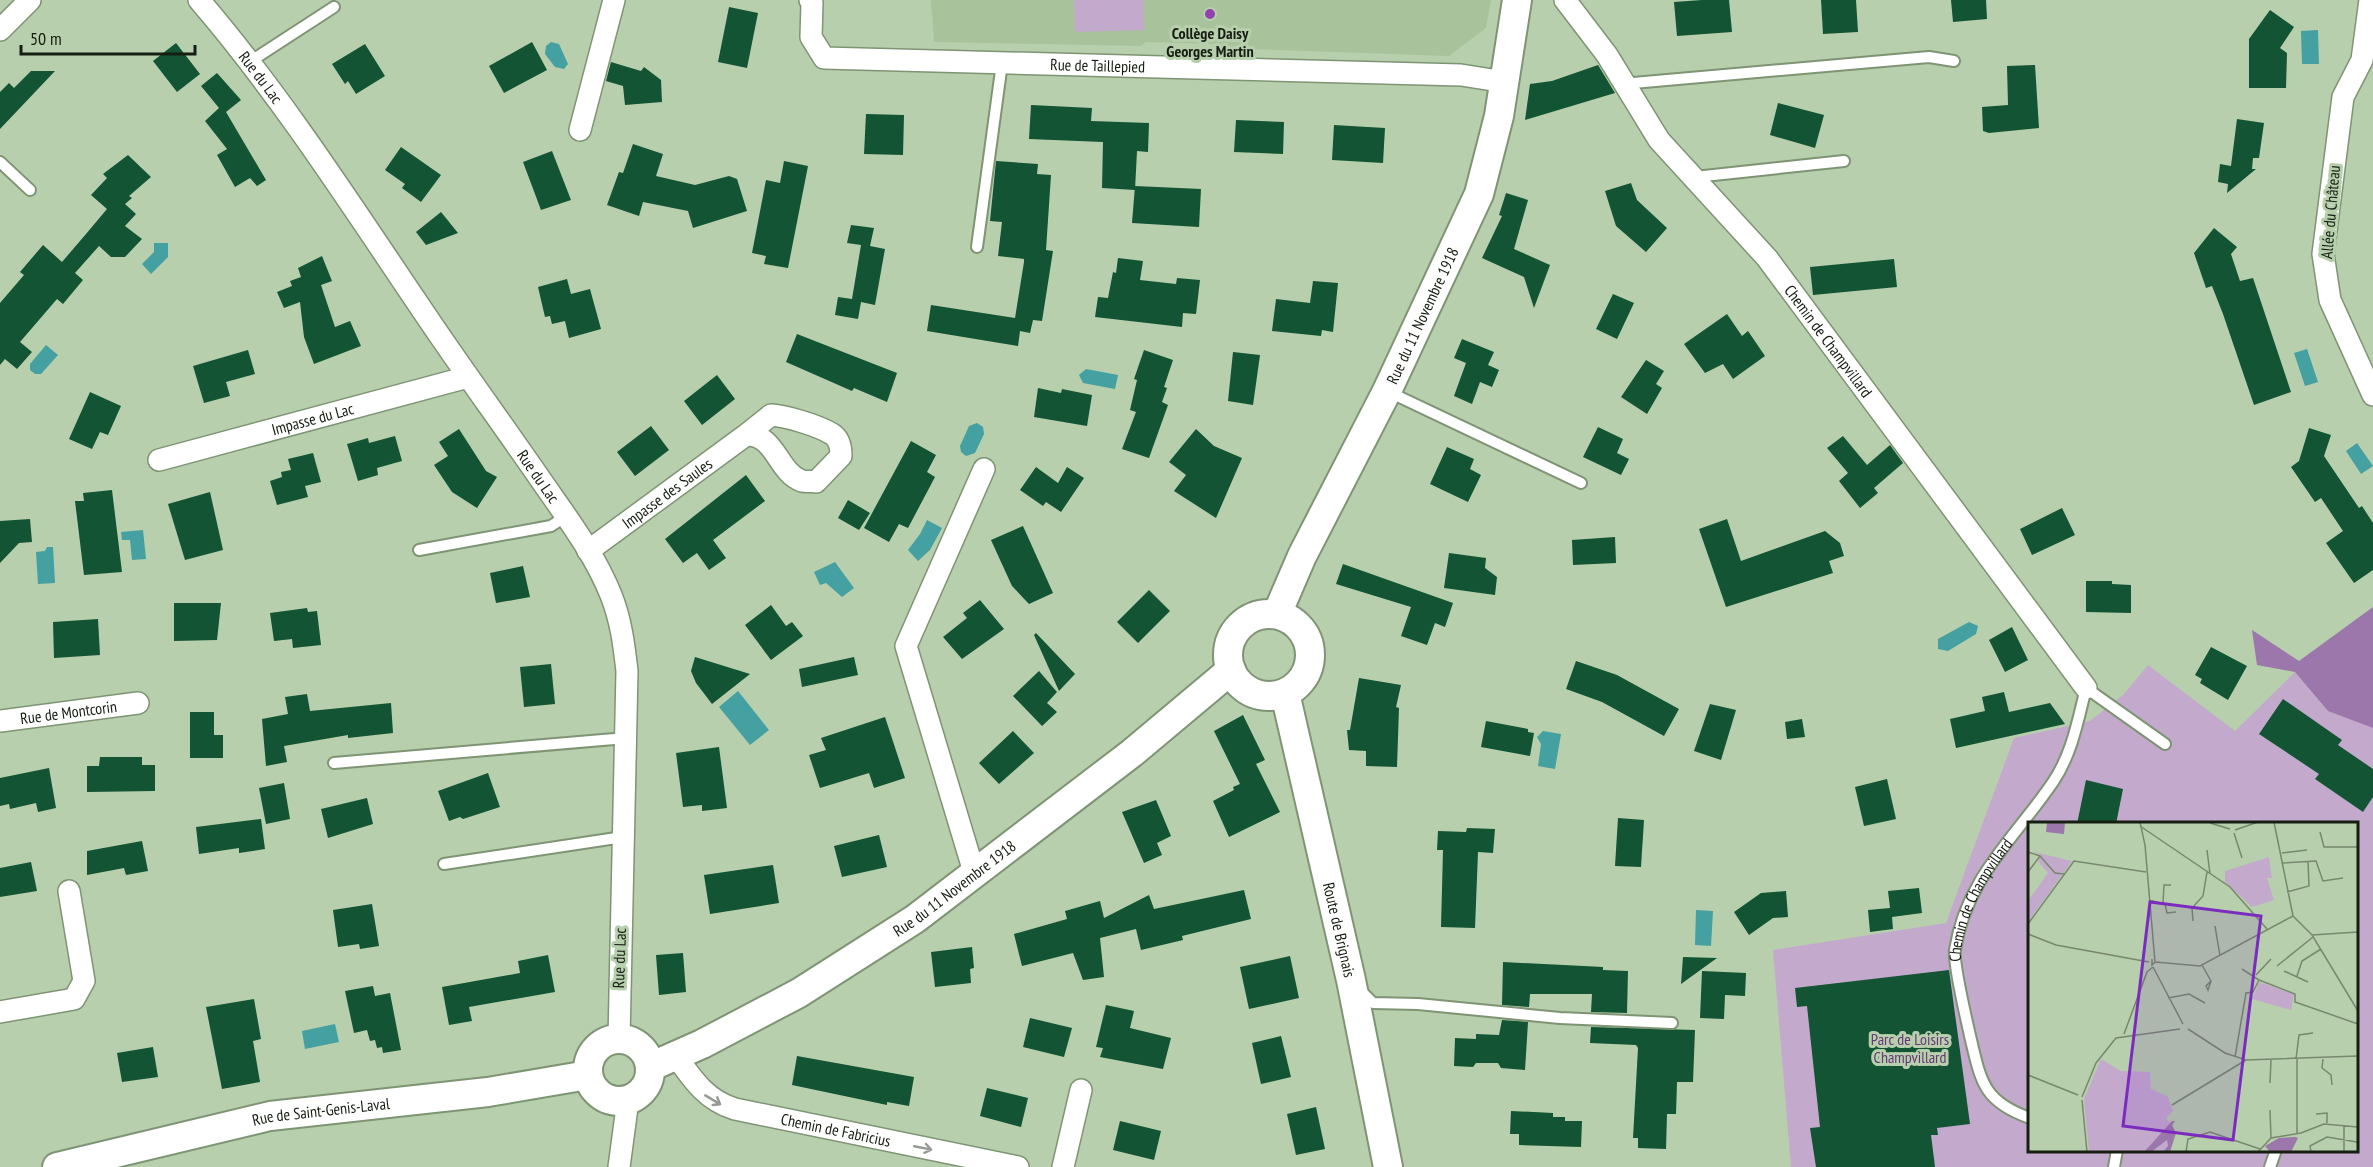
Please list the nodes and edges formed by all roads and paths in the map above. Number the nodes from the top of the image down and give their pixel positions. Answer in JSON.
{"nodes":[{"id":1,"x":30,"y":0,"type":"edge"},
{"id":2,"x":199,"y":0,"type":"edge"},
{"id":3,"x":614,"y":0,"type":"edge"},
{"id":4,"x":810,"y":0,"type":"edge"},
{"id":5,"x":1517,"y":0,"type":"edge"},
{"id":6,"x":1565,"y":0,"type":"edge"},
{"id":7,"x":2370,"y":0,"type":"edge"},
{"id":8,"x":334,"y":7,"type":"dead end"},
{"id":9,"x":0,"y":30,"type":"edge"},
{"id":10,"x":251,"y":61,"type":"junction"},
{"id":11,"x":1954,"y":61,"type":"dead end"},
{"id":12,"x":1002,"y":63,"type":"junction"},
{"id":13,"x":2367,"y":63,"type":"edge"},
{"id":14,"x":1505,"y":82,"type":"junction"},
{"id":15,"x":1627,"y":86,"type":"junction"},
{"id":16,"x":580,"y":130,"type":"dead end"},
{"id":17,"x":1844,"y":161,"type":"dead end"},
{"id":18,"x":0,"y":162,"type":"edge"},
{"id":19,"x":1696,"y":183,"type":"junction"},
{"id":20,"x":30,"y":190,"type":"dead end"},
{"id":21,"x":977,"y":247,"type":"dead end"},
{"id":22,"x":468,"y":377,"type":"junction"},
{"id":23,"x":1387,"y":391,"type":"junction"},
{"id":24,"x":2373,"y":395,"type":"edge"},
{"id":25,"x":746,"y":435,"type":"dead end"},
{"id":26,"x":159,"y":460,"type":"dead end"},
{"id":27,"x":984,"y":469,"type":"dead end"},
{"id":28,"x":1581,"y":483,"type":"dead end"},
{"id":29,"x":566,"y":516,"type":"junction"},
{"id":30,"x":419,"y":550,"type":"dead end"},
{"id":31,"x":588,"y":551,"type":"junction"},
{"id":32,"x":1277,"y":614,"type":"junction"},
{"id":33,"x":1231,"y":670,"type":"junction"},
{"id":34,"x":2086,"y":688,"type":"junction"},
{"id":35,"x":1285,"y":693,"type":"junction"},
{"id":36,"x":138,"y":703,"type":"dead end"},
{"id":37,"x":0,"y":721,"type":"edge"},
{"id":38,"x":626,"y":738,"type":"junction"},
{"id":39,"x":2165,"y":744,"type":"dead end"},
{"id":40,"x":334,"y":763,"type":"dead end"},
{"id":41,"x":623,"y":837,"type":"junction"},
{"id":42,"x":444,"y":864,"type":"dead end"},
{"id":43,"x":974,"y":872,"type":"junction"},
{"id":44,"x":69,"y":891,"type":"dead end"},
{"id":45,"x":1351,"y":980,"type":"junction"},
{"id":46,"x":0,"y":1012,"type":"edge"},
{"id":47,"x":1672,"y":1023,"type":"dead end"},
{"id":48,"x":619,"y":1039,"type":"junction"},
{"id":49,"x":663,"y":1061,"type":"junction"},
{"id":50,"x":588,"y":1075,"type":"junction"},
{"id":51,"x":1081,"y":1090,"type":"dead end"},
{"id":52,"x":628,"y":1100,"type":"junction"},
{"id":53,"x":2028,"y":1117,"type":"edge"},
{"id":54,"x":2117,"y":1152,"type":"edge"},
{"id":55,"x":2275,"y":1152,"type":"edge"},
{"id":56,"x":57,"y":1167,"type":"edge"},
{"id":57,"x":620,"y":1167,"type":"edge"},
{"id":58,"x":1018,"y":1167,"type":"edge"},
{"id":59,"x":1064,"y":1167,"type":"edge"},
{"id":60,"x":1388,"y":1167,"type":"edge"},
{"id":61,"x":2114,"y":1167,"type":"edge"},
{"id":62,"x":2270,"y":1167,"type":"edge"}],
"edges":[{"from":1,"to":9,"type":"street"},
{"from":2,"to":10,"type":"street","name":"Rue du Lac"},
{"from":3,"to":16,"type":"street"},
{"from":4,"to":12,"type":"street","name":"Rue de Taillepied"},
{"from":5,"to":14,"type":"street","name":"Rue du 11 Novembre 1918"},
{"from":6,"to":15,"type":"street","name":"Chemin de Champvillard"},
{"from":7,"to":13,"type":"street","name":"Allée du Château"},
{"from":8,"to":10,"type":"lane"},
{"from":10,"to":22,"type":"street","name":"Rue du Lac"},
{"from":11,"to":15,"type":"lane"},
{"from":12,"to":14,"type":"street","name":"Rue de Taillepied"},
{"from":12,"to":21,"type":"lane"},
{"from":13,"to":24,"type":"street","name":"Allée du Château"},
{"from":14,"to":23,"type":"street","name":"Rue du 11 Novembre 1918"},
{"from":15,"to":19,"type":"street","name":"Chemin de Champvillard"},
{"from":17,"to":19,"type":"lane"},
{"from":18,"to":20,"type":"lane"},
{"from":19,"to":34,"type":"street","name":"Chemin de Champvillard"},
{"from":22,"to":26,"type":"street","name":"Impasse du Lac"},
{"from":22,"to":29,"type":"street","name":"Rue du Lac"},
{"from":23,"to":28,"type":"lane"},
{"from":23,"to":32,"type":"street","name":"Rue du 11 Novembre 1918"},
{"from":25,"to":31,"type":"street","name":"Impasse des Saules"},
{"from":27,"to":43,"type":"street"},
{"from":29,"to":30,"type":"lane"},
{"from":29,"to":31,"type":"street","name":"Rue du Lac"},
{"from":31,"to":38,"type":"street","name":"Rue du Lac"},
{"from":32,"to":33,"type":"street"},
{"from":32,"to":35,"type":"street"},
{"from":33,"to":35,"type":"street"},
{"from":33,"to":43,"type":"street","name":"Rue du 11 Novembre 1918"},
{"from":34,"to":39,"type":"lane","name":"Chemin de Champvillard"},
{"from":34,"to":53,"type":"lane","name":"Chemin de Champvillard"},
{"from":35,"to":45,"type":"street","name":"Route de Brignais"},
{"from":36,"to":37,"type":"street","name":"Rue de Montcorin"},
{"from":38,"to":40,"type":"lane"},
{"from":38,"to":41,"type":"street","name":"Rue du Lac"},
{"from":41,"to":42,"type":"lane"},
{"from":41,"to":48,"type":"street","name":"Rue du Lac"},
{"from":43,"to":49,"type":"street","name":"Rue du 11 Novembre 1918"},
{"from":44,"to":46,"type":"street"},
{"from":45,"to":47,"type":"lane"},
{"from":45,"to":60,"type":"street","name":"Route de Brignais"},
{"from":48,"to":49,"type":"street"},
{"from":48,"to":50,"type":"street"},
{"from":49,"to":52,"type":"street"},
{"from":49,"to":58,"type":"street","name":"Chemin de Fabricius","one_way":true},
{"from":50,"to":52,"type":"street"},
{"from":50,"to":56,"type":"street","name":"Rue de Saint-Genis-Laval"},
{"from":51,"to":59,"type":"street"},
{"from":52,"to":57,"type":"street"},
{"from":54,"to":61,"type":"lane"},
{"from":55,"to":62,"type":"lane"}]}
